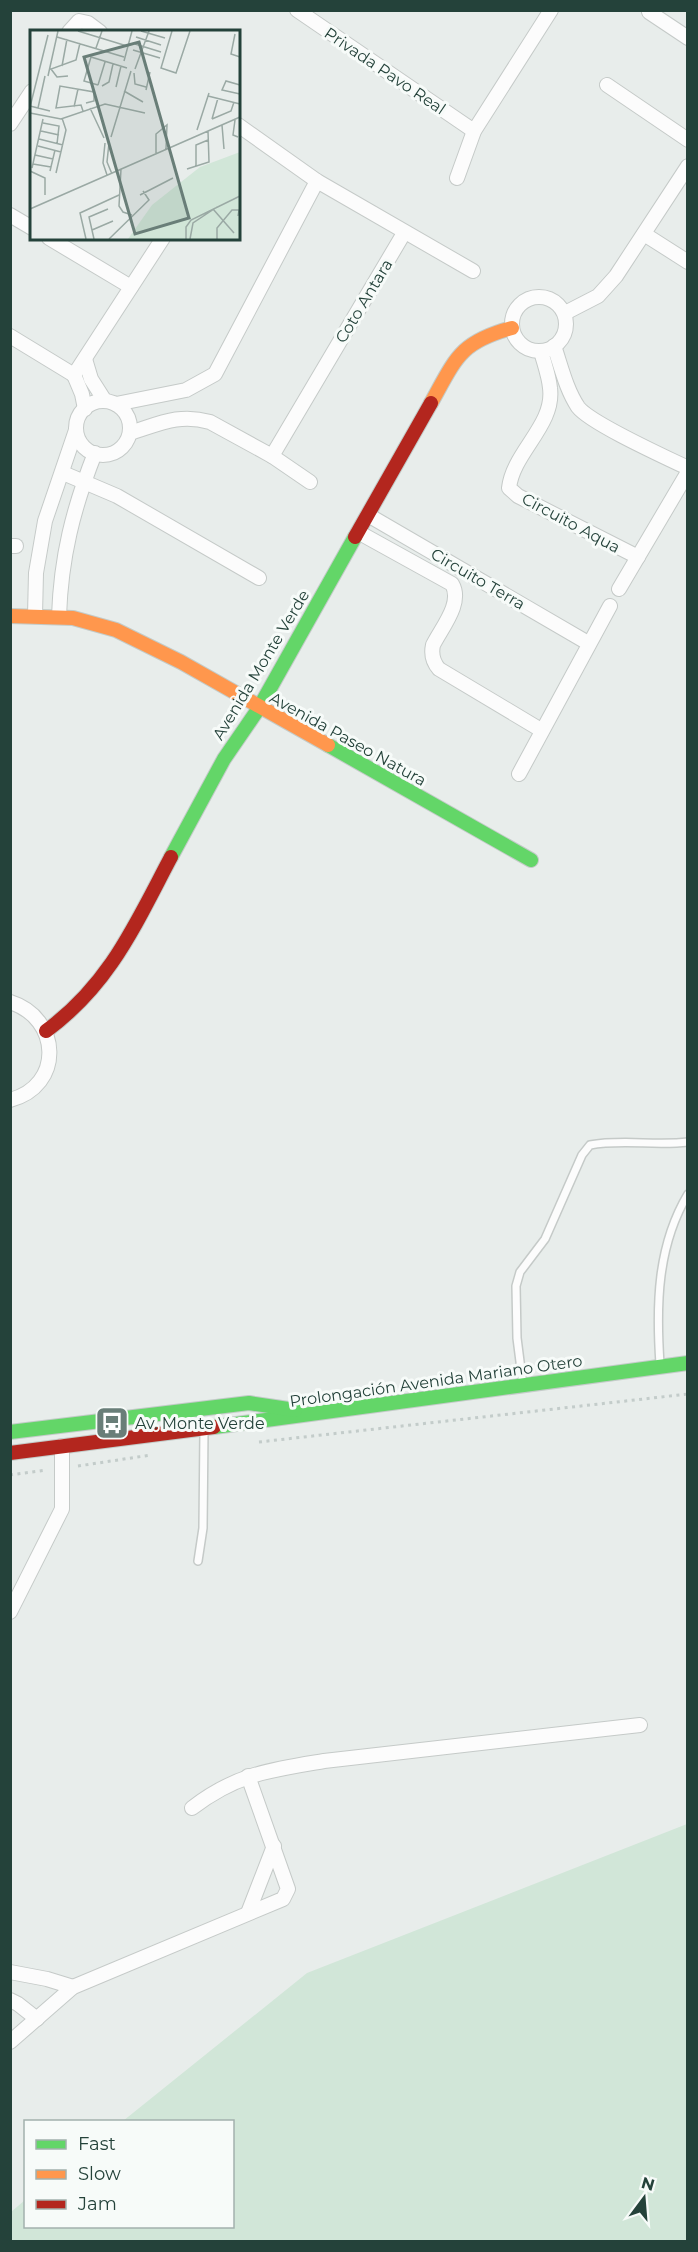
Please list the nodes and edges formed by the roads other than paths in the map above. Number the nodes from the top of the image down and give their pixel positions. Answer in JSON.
{"nodes":[{"id":1,"x":297,"y":10,"type":"edge"},
{"id":2,"x":550,"y":11,"type":"edge"},
{"id":3,"x":649,"y":12,"type":"dead end"},
{"id":4,"x":71,"y":30,"type":"edge"},
{"id":5,"x":97,"y":30,"type":"edge"},
{"id":6,"x":687,"y":38,"type":"edge"},
{"id":7,"x":607,"y":85,"type":"dead end"},
{"id":8,"x":29,"y":99,"type":"edge"},
{"id":9,"x":10,"y":124,"type":"edge"},
{"id":10,"x":240,"y":126,"type":"edge"},
{"id":11,"x":474,"y":131,"type":"junction"},
{"id":12,"x":687,"y":140,"type":"edge"},
{"id":13,"x":687,"y":166,"type":"edge"},
{"id":14,"x":457,"y":178,"type":"dead end"},
{"id":15,"x":317,"y":181,"type":"junction"},
{"id":16,"x":10,"y":215,"type":"edge"},
{"id":17,"x":30,"y":227,"type":"edge"},
{"id":18,"x":404,"y":233,"type":"junction"},
{"id":19,"x":644,"y":234,"type":"junction"},
{"id":20,"x":52,"y":240,"type":"edge"},
{"id":21,"x":162,"y":240,"type":"edge"},
{"id":22,"x":687,"y":262,"type":"edge"},
{"id":23,"x":473,"y":271,"type":"dead end"},
{"id":24,"x":131,"y":287,"type":"junction"},
{"id":25,"x":565,"y":313,"type":"junction"},
{"id":26,"x":512,"y":328,"type":"junction"},
{"id":27,"x":10,"y":336,"type":"edge"},
{"id":28,"x":548,"y":348,"type":"junction"},
{"id":29,"x":84,"y":358,"type":"junction"},
{"id":30,"x":74,"y":375,"type":"junction"},
{"id":31,"x":110,"y":403,"type":"junction"},
{"id":32,"x":85,"y":408,"type":"junction"},
{"id":33,"x":76,"y":430,"type":"junction"},
{"id":34,"x":130,"y":433,"type":"junction"},
{"id":35,"x":95,"y":453,"type":"junction"},
{"id":36,"x":272,"y":456,"type":"junction"},
{"id":37,"x":687,"y":470,"type":"edge"},
{"id":38,"x":63,"y":473,"type":"junction"},
{"id":39,"x":84,"y":481,"type":"junction"},
{"id":40,"x":310,"y":482,"type":"dead end"},
{"id":41,"x":368,"y":515,"type":"junction"},
{"id":42,"x":358,"y":532,"type":"junction"},
{"id":43,"x":638,"y":557,"type":"junction"},
{"id":44,"x":259,"y":578,"type":"dead end"},
{"id":45,"x":619,"y":589,"type":"dead end"},
{"id":46,"x":610,"y":606,"type":"dead end"},
{"id":47,"x":35,"y":615,"type":"junction"},
{"id":48,"x":10,"y":616,"type":"edge"},
{"id":49,"x":59,"y":616,"type":"junction"},
{"id":50,"x":588,"y":643,"type":"junction"},
{"id":51,"x":259,"y":708,"type":"junction"},
{"id":52,"x":541,"y":730,"type":"junction"},
{"id":53,"x":519,"y":774,"type":"dead end"},
{"id":54,"x":531,"y":860,"type":"dead end"},
{"id":55,"x":10,"y":1002,"type":"edge"},
{"id":56,"x":46,"y":1031,"type":"junction"},
{"id":57,"x":10,"y":1100,"type":"edge"},
{"id":58,"x":687,"y":1142,"type":"edge"},
{"id":59,"x":687,"y":1194,"type":"edge"},
{"id":60,"x":687,"y":1363,"type":"edge"},
{"id":61,"x":660,"y":1366,"type":"junction"},
{"id":62,"x":523,"y":1385,"type":"junction"},
{"id":63,"x":318,"y":1414,"type":"junction"},
{"id":64,"x":204,"y":1428,"type":"junction"},
{"id":65,"x":11,"y":1432,"type":"edge"},
{"id":66,"x":62,"y":1446,"type":"junction"},
{"id":67,"x":10,"y":1454,"type":"edge"},
{"id":68,"x":198,"y":1561,"type":"dead end"},
{"id":69,"x":10,"y":1612,"type":"edge"},
{"id":70,"x":640,"y":1725,"type":"dead end"},
{"id":71,"x":248,"y":1776,"type":"junction"},
{"id":72,"x":192,"y":1808,"type":"dead end"},
{"id":73,"x":274,"y":1846,"type":"junction"},
{"id":74,"x":248,"y":1913,"type":"junction"},
{"id":75,"x":10,"y":1972,"type":"edge"},
{"id":76,"x":73,"y":1987,"type":"junction"},
{"id":77,"x":10,"y":2000,"type":"edge"},
{"id":78,"x":37,"y":2019,"type":"junction"},
{"id":79,"x":10,"y":2042,"type":"edge"}],
"edges":[{"from":1,"to":11,"type":"street","name":"Privada Pavo Real"},
{"from":2,"to":11,"type":"street"},
{"from":3,"to":6,"type":"street"},
{"from":4,"to":5,"type":"street"},
{"from":7,"to":12,"type":"street"},
{"from":8,"to":9,"type":"street"},
{"from":10,"to":15,"type":"street"},
{"from":11,"to":14,"type":"street"},
{"from":13,"to":19,"type":"street"},
{"from":15,"to":18,"type":"street"},
{"from":15,"to":31,"type":"street"},
{"from":16,"to":17,"type":"street"},
{"from":18,"to":23,"type":"street"},
{"from":18,"to":36,"type":"street","name":"Coto Antara"},
{"from":19,"to":22,"type":"street"},
{"from":19,"to":25,"type":"street"},
{"from":20,"to":24,"type":"street"},
{"from":21,"to":24,"type":"street"},
{"from":24,"to":29,"type":"street"},
{"from":25,"to":26,"type":"street"},
{"from":25,"to":28,"type":"street"},
{"from":26,"to":28,"type":"street"},
{"from":26,"to":41,"type":"street","name":"Avenida Monte Verde"},
{"from":27,"to":30,"type":"street"},
{"from":28,"to":37,"type":"street"},
{"from":28,"to":43,"type":"street","name":"Circuito Aqua"},
{"from":29,"to":30,"type":"street"},
{"from":29,"to":31,"type":"street"},
{"from":30,"to":32,"type":"street"},
{"from":31,"to":32,"type":"street"},
{"from":31,"to":34,"type":"street"},
{"from":32,"to":33,"type":"street"},
{"from":33,"to":35,"type":"street"},
{"from":33,"to":38,"type":"street"},
{"from":34,"to":35,"type":"street"},
{"from":34,"to":36,"type":"street"},
{"from":35,"to":39,"type":"street"},
{"from":36,"to":40,"type":"street"},
{"from":37,"to":43,"type":"street"},
{"from":38,"to":39,"type":"street"},
{"from":38,"to":47,"type":"street"},
{"from":39,"to":44,"type":"street"},
{"from":39,"to":49,"type":"street"},
{"from":41,"to":42,"type":"street","name":"Avenida Monte Verde"},
{"from":41,"to":50,"type":"street","name":"Circuito Terra"},
{"from":42,"to":51,"type":"street","name":"Avenida Monte Verde"},
{"from":42,"to":52,"type":"street"},
{"from":43,"to":45,"type":"street"},
{"from":46,"to":50,"type":"street"},
{"from":47,"to":48,"type":"street","name":"Avenida Paseo Natura"},
{"from":47,"to":49,"type":"street","name":"Avenida Paseo Natura"},
{"from":49,"to":51,"type":"street","name":"Avenida Paseo Natura"},
{"from":50,"to":52,"type":"street"},
{"from":51,"to":54,"type":"street","name":"Avenida Paseo Natura"},
{"from":51,"to":56,"type":"street","name":"Avenida Monte Verde"},
{"from":52,"to":53,"type":"street"},
{"from":55,"to":56,"type":"street"},
{"from":56,"to":57,"type":"street"},
{"from":58,"to":62,"type":"lane"},
{"from":59,"to":61,"type":"lane"},
{"from":60,"to":61,"type":"street","name":"Prolongación Avenida Mariano Otero"},
{"from":61,"to":62,"type":"street","name":"Prolongación Avenida Mariano Otero"},
{"from":62,"to":63,"type":"street","name":"Prolongación Avenida Mariano Otero"},
{"from":63,"to":64,"type":"street","name":"Prolongación Avenida Mariano Otero"},
{"from":63,"to":65,"type":"street"},
{"from":64,"to":66,"type":"street","name":"Prolongación Avenida Mariano Otero"},
{"from":64,"to":68,"type":"lane"},
{"from":66,"to":67,"type":"street","name":"Prolongación Avenida Mariano Otero"},
{"from":66,"to":69,"type":"street"},
{"from":70,"to":71,"type":"street"},
{"from":71,"to":72,"type":"street"},
{"from":71,"to":73,"type":"street"},
{"from":73,"to":74,"type":"street"},
{"from":73,"to":74,"type":"street"},
{"from":74,"to":76,"type":"street"},
{"from":75,"to":76,"type":"street"},
{"from":76,"to":78,"type":"street"},
{"from":77,"to":78,"type":"street"},
{"from":78,"to":79,"type":"street"}]}
